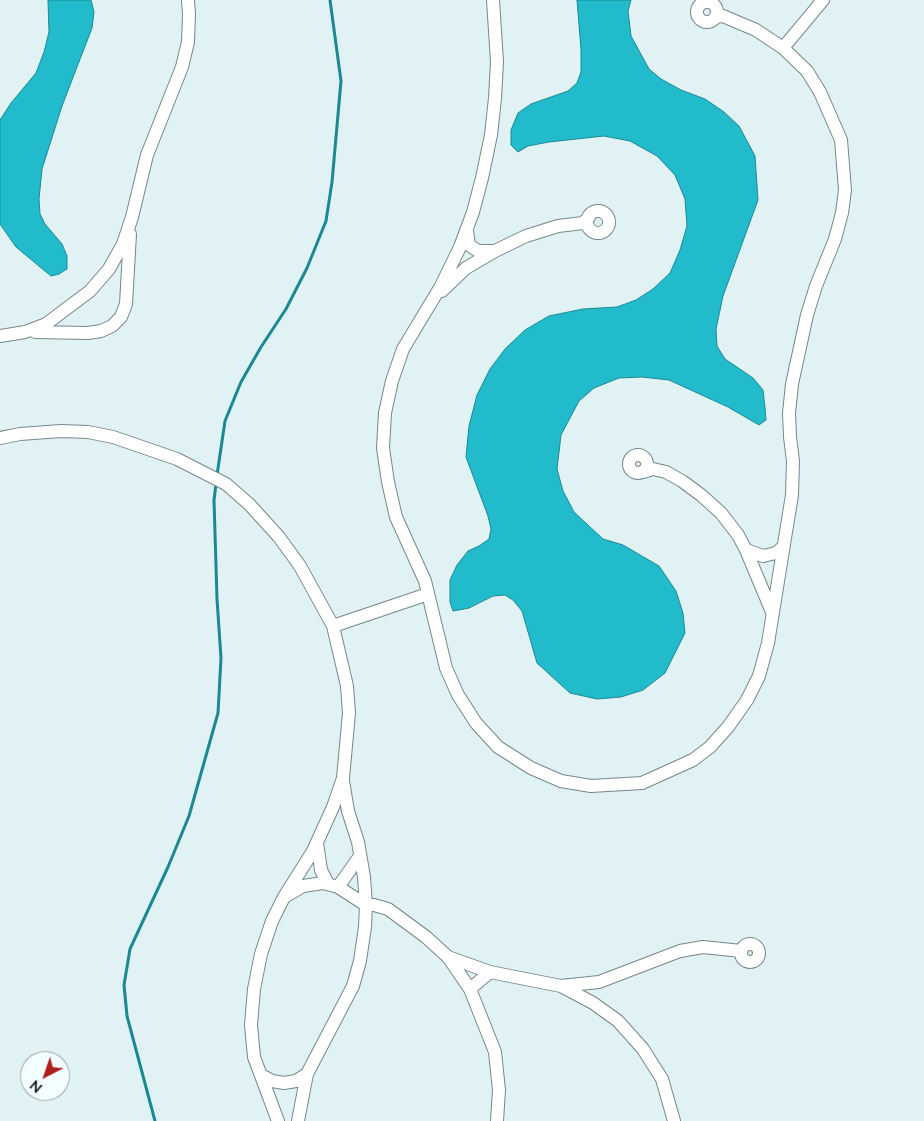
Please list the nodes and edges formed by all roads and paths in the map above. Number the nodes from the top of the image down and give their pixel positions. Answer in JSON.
{"nodes":[{"id":1,"x":188,"y":0,"type":"edge"},
{"id":2,"x":493,"y":0,"type":"edge"},
{"id":3,"x":823,"y":0,"type":"edge"},
{"id":4,"x":718,"y":14,"type":"dead end"},
{"id":5,"x":783,"y":48,"type":"junction"},
{"id":6,"x":132,"y":217,"type":"junction"},
{"id":7,"x":587,"y":223,"type":"dead end"},
{"id":8,"x":467,"y":229,"type":"junction"},
{"id":9,"x":495,"y":251,"type":"junction"},
{"id":10,"x":434,"y":298,"type":"junction"},
{"id":11,"x":25,"y":332,"type":"junction"},
{"id":12,"x":0,"y":336,"type":"edge"},
{"id":13,"x":0,"y":438,"type":"edge"},
{"id":14,"x":648,"y":466,"type":"dead end"},
{"id":15,"x":783,"y":547,"type":"junction"},
{"id":16,"x":746,"y":550,"type":"junction"},
{"id":17,"x":428,"y":594,"type":"junction"},
{"id":18,"x":772,"y":612,"type":"junction"},
{"id":19,"x":333,"y":626,"type":"junction"},
{"id":20,"x":343,"y":778,"type":"junction"},
{"id":21,"x":317,"y":842,"type":"junction"},
{"id":22,"x":360,"y":856,"type":"junction"},
{"id":23,"x":333,"y":885,"type":"junction"},
{"id":24,"x":284,"y":897,"type":"junction"},
{"id":25,"x":366,"y":905,"type":"junction"},
{"id":26,"x":741,"y":951,"type":"dead end"},
{"id":27,"x":448,"y":956,"type":"junction"},
{"id":28,"x":490,"y":972,"type":"junction"},
{"id":29,"x":599,"y":982,"type":"junction"},
{"id":30,"x":561,"y":986,"type":"junction"},
{"id":31,"x":470,"y":988,"type":"junction"},
{"id":32,"x":593,"y":1003,"type":"junction"},
{"id":33,"x":307,"y":1074,"type":"junction"},
{"id":34,"x":261,"y":1075,"type":"junction"},
{"id":35,"x":278,"y":1121,"type":"edge"},
{"id":36,"x":298,"y":1121,"type":"edge"},
{"id":37,"x":497,"y":1121,"type":"edge"},
{"id":38,"x":674,"y":1121,"type":"edge"}],
"edges":[{"from":1,"to":6,"type":"street"},
{"from":2,"to":8,"type":"street"},
{"from":3,"to":5,"type":"street"},
{"from":4,"to":5,"type":"street"},
{"from":5,"to":15,"type":"street"},
{"from":6,"to":11,"type":"street"},
{"from":6,"to":11,"type":"street"},
{"from":7,"to":9,"type":"street"},
{"from":8,"to":9,"type":"street"},
{"from":8,"to":10,"type":"street"},
{"from":9,"to":10,"type":"street"},
{"from":10,"to":17,"type":"street"},
{"from":11,"to":12,"type":"street"},
{"from":13,"to":19,"type":"street"},
{"from":14,"to":16,"type":"street"},
{"from":15,"to":16,"type":"street"},
{"from":15,"to":18,"type":"street"},
{"from":16,"to":18,"type":"street"},
{"from":17,"to":18,"type":"street"},
{"from":17,"to":19,"type":"street"},
{"from":19,"to":20,"type":"street"},
{"from":20,"to":21,"type":"street"},
{"from":20,"to":22,"type":"street"},
{"from":21,"to":23,"type":"street"},
{"from":21,"to":24,"type":"street"},
{"from":22,"to":23,"type":"street"},
{"from":22,"to":25,"type":"street"},
{"from":23,"to":24,"type":"street"},
{"from":23,"to":25,"type":"street"},
{"from":24,"to":34,"type":"street"},
{"from":25,"to":27,"type":"street"},
{"from":25,"to":33,"type":"street"},
{"from":26,"to":29,"type":"street"},
{"from":27,"to":28,"type":"street"},
{"from":27,"to":31,"type":"street"},
{"from":28,"to":30,"type":"street"},
{"from":28,"to":31,"type":"street"},
{"from":29,"to":30,"type":"street"},
{"from":29,"to":32,"type":"street"},
{"from":30,"to":32,"type":"street"},
{"from":31,"to":37,"type":"street"},
{"from":32,"to":38,"type":"street"},
{"from":33,"to":34,"type":"street"},
{"from":33,"to":36,"type":"street"},
{"from":34,"to":35,"type":"street"}]}
